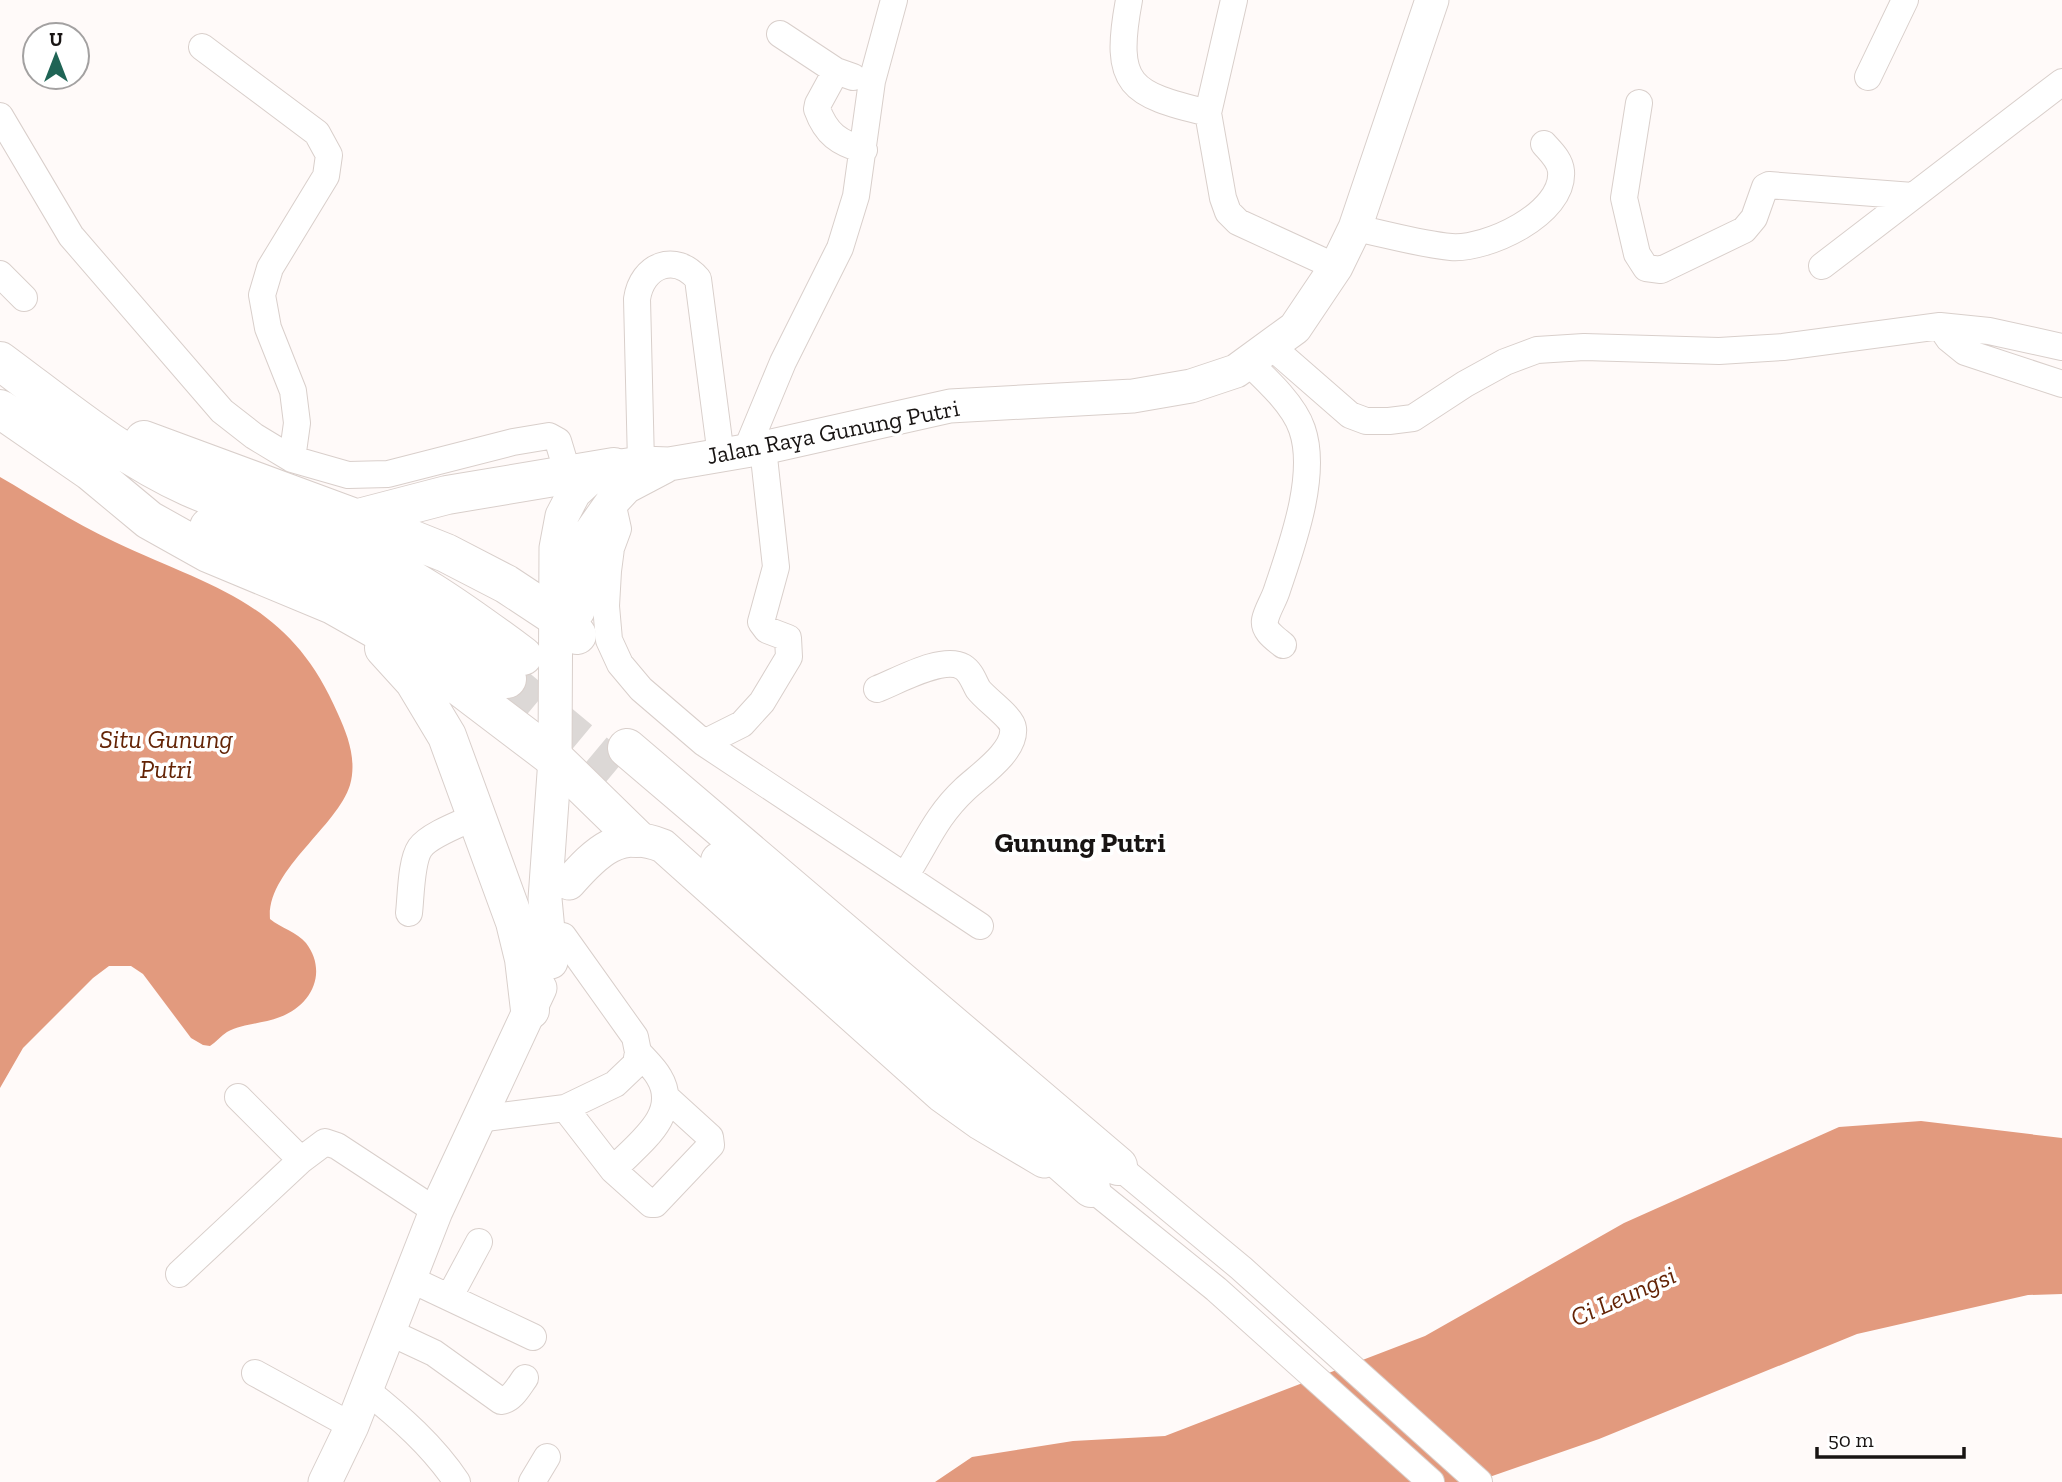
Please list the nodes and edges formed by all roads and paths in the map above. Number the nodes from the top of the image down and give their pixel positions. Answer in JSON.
{"nodes":[{"id":1,"x":894,"y":0,"type":"edge"},
{"id":2,"x":1129,"y":0,"type":"edge"},
{"id":3,"x":1234,"y":0,"type":"edge"},
{"id":4,"x":1432,"y":0,"type":"edge"},
{"id":5,"x":1905,"y":0,"type":"edge"},
{"id":6,"x":780,"y":34,"type":"dead end"},
{"id":7,"x":202,"y":47,"type":"dead end"},
{"id":8,"x":836,"y":71,"type":"junction"},
{"id":9,"x":1868,"y":78,"type":"dead end"},
{"id":10,"x":872,"y":81,"type":"junction"},
{"id":11,"x":2062,"y":82,"type":"edge"},
{"id":12,"x":1639,"y":103,"type":"dead end"},
{"id":13,"x":1208,"y":113,"type":"junction"},
{"id":14,"x":0,"y":116,"type":"edge"},
{"id":15,"x":1544,"y":144,"type":"dead end"},
{"id":16,"x":863,"y":150,"type":"junction"},
{"id":17,"x":1913,"y":196,"type":"junction"},
{"id":18,"x":1355,"y":228,"type":"junction"},
{"id":19,"x":1822,"y":265,"type":"dead end"},
{"id":20,"x":1336,"y":267,"type":"junction"},
{"id":21,"x":0,"y":274,"type":"edge"},
{"id":22,"x":24,"y":298,"type":"dead end"},
{"id":23,"x":1940,"y":326,"type":"junction"},
{"id":24,"x":2062,"y":347,"type":"edge"},
{"id":25,"x":1260,"y":355,"type":"junction"},
{"id":26,"x":0,"y":361,"type":"edge"},
{"id":27,"x":2062,"y":384,"type":"edge"},
{"id":28,"x":0,"y":409,"type":"edge"},
{"id":29,"x":73,"y":414,"type":"junction"},
{"id":30,"x":744,"y":452,"type":"junction"},
{"id":31,"x":292,"y":459,"type":"junction"},
{"id":32,"x":90,"y":471,"type":"junction"},
{"id":33,"x":568,"y":474,"type":"junction"},
{"id":34,"x":634,"y":474,"type":"junction"},
{"id":35,"x":355,"y":519,"type":"junction"},
{"id":36,"x":333,"y":606,"type":"junction"},
{"id":37,"x":567,"y":626,"type":"junction"},
{"id":38,"x":1283,"y":645,"type":"dead end"},
{"id":39,"x":877,"y":689,"type":"dead end"},
{"id":40,"x":704,"y":743,"type":"junction"},
{"id":41,"x":622,"y":759,"type":"tunnel mouth"},
{"id":42,"x":565,"y":769,"type":"junction"},
{"id":43,"x":477,"y":816,"type":"junction"},
{"id":44,"x":636,"y":838,"type":"junction"},
{"id":45,"x":905,"y":876,"type":"junction"},
{"id":46,"x":569,"y":883,"type":"junction"},
{"id":47,"x":409,"y":913,"type":"dead end"},
{"id":48,"x":980,"y":926,"type":"dead end"},
{"id":49,"x":557,"y":949,"type":"junction"},
{"id":50,"x":530,"y":1010,"type":"junction"},
{"id":51,"x":638,"y":1052,"type":"junction"},
{"id":52,"x":238,"y":1097,"type":"dead end"},
{"id":53,"x":666,"y":1097,"type":"junction"},
{"id":54,"x":565,"y":1108,"type":"junction"},
{"id":55,"x":478,"y":1119,"type":"junction"},
{"id":56,"x":301,"y":1160,"type":"junction"},
{"id":57,"x":613,"y":1170,"type":"junction"},
{"id":58,"x":1105,"y":1177,"type":"junction"},
{"id":59,"x":436,"y":1212,"type":"junction"},
{"id":60,"x":480,"y":1242,"type":"dead end"},
{"id":61,"x":179,"y":1274,"type":"dead end"},
{"id":62,"x":408,"y":1278,"type":"junction"},
{"id":63,"x":450,"y":1296,"type":"junction"},
{"id":64,"x":388,"y":1332,"type":"junction"},
{"id":65,"x":533,"y":1337,"type":"dead end"},
{"id":66,"x":255,"y":1373,"type":"dead end"},
{"id":67,"x":525,"y":1378,"type":"dead end"},
{"id":68,"x":366,"y":1391,"type":"junction"},
{"id":69,"x":352,"y":1426,"type":"junction"},
{"id":70,"x":548,"y":1457,"type":"dead end"},
{"id":71,"x":326,"y":1482,"type":"edge"},
{"id":72,"x":457,"y":1482,"type":"edge"},
{"id":73,"x":532,"y":1482,"type":"edge"},
{"id":74,"x":1431,"y":1482,"type":"edge"},
{"id":75,"x":1479,"y":1482,"type":"edge"}],
"edges":[{"from":1,"to":10,"type":"street"},
{"from":2,"to":13,"type":"street"},
{"from":3,"to":13,"type":"street"},
{"from":4,"to":18,"type":"main road","name":"Jalan Raya Gunung Putri"},
{"from":5,"to":9,"type":"street"},
{"from":6,"to":8,"type":"street"},
{"from":7,"to":31,"type":"street"},
{"from":8,"to":10,"type":"street"},
{"from":8,"to":16,"type":"street"},
{"from":10,"to":16,"type":"street"},
{"from":11,"to":17,"type":"street"},
{"from":12,"to":17,"type":"street"},
{"from":13,"to":20,"type":"street"},
{"from":14,"to":31,"type":"street"},
{"from":15,"to":18,"type":"street"},
{"from":16,"to":30,"type":"street"},
{"from":17,"to":19,"type":"street"},
{"from":18,"to":20,"type":"main road","name":"Jalan Raya Gunung Putri"},
{"from":20,"to":25,"type":"main road","name":"Jalan Raya Gunung Putri"},
{"from":21,"to":22,"type":"street"},
{"from":23,"to":24,"type":"street"},
{"from":23,"to":25,"type":"street"},
{"from":23,"to":27,"type":"street"},
{"from":25,"to":30,"type":"main road","name":"Jalan Raya Gunung Putri"},
{"from":25,"to":38,"type":"street"},
{"from":26,"to":29,"type":"highway"},
{"from":28,"to":32,"type":"highway"},
{"from":29,"to":32,"type":"highway"},
{"from":29,"to":35,"type":"highway"},
{"from":30,"to":34,"type":"main road","name":"Jalan Raya Gunung Putri"},
{"from":30,"to":34,"type":"street"},
{"from":30,"to":40,"type":"street"},
{"from":31,"to":33,"type":"street"},
{"from":32,"to":36,"type":"highway"},
{"from":33,"to":34,"type":"highway"},
{"from":33,"to":35,"type":"highway"},
{"from":34,"to":37,"type":"main road"},
{"from":34,"to":40,"type":"street"},
{"from":35,"to":37,"type":"highway"},
{"from":36,"to":42,"type":"highway"},
{"from":36,"to":43,"type":"highway"},
{"from":37,"to":42,"type":"main road"},
{"from":39,"to":45,"type":"street"},
{"from":40,"to":45,"type":"street"},
{"from":41,"to":58,"type":"highway"},
{"from":42,"to":44,"type":"highway"},
{"from":42,"to":46,"type":"main road"},
{"from":42,"to":49,"type":"main road"},
{"from":43,"to":47,"type":"street"},
{"from":43,"to":50,"type":"highway"},
{"from":44,"to":46,"type":"main road"},
{"from":44,"to":58,"type":"main road"},
{"from":45,"to":48,"type":"street"},
{"from":46,"to":49,"type":"main road"},
{"from":49,"to":50,"type":"main road"},
{"from":49,"to":51,"type":"street"},
{"from":50,"to":55,"type":"main road"},
{"from":51,"to":53,"type":"street"},
{"from":51,"to":54,"type":"street"},
{"from":52,"to":56,"type":"street"},
{"from":53,"to":57,"type":"street"},
{"from":53,"to":57,"type":"street"},
{"from":54,"to":55,"type":"street"},
{"from":54,"to":57,"type":"street"},
{"from":55,"to":59,"type":"main road"},
{"from":56,"to":59,"type":"street"},
{"from":56,"to":61,"type":"street"},
{"from":58,"to":74,"type":"street"},
{"from":58,"to":75,"type":"street"},
{"from":59,"to":62,"type":"main road"},
{"from":60,"to":63,"type":"street"},
{"from":62,"to":63,"type":"street"},
{"from":62,"to":64,"type":"main road"},
{"from":63,"to":65,"type":"street"},
{"from":64,"to":67,"type":"street"},
{"from":64,"to":68,"type":"main road"},
{"from":66,"to":69,"type":"street"},
{"from":68,"to":69,"type":"main road"},
{"from":68,"to":72,"type":"street"},
{"from":69,"to":71,"type":"main road"},
{"from":70,"to":73,"type":"street"}]}
